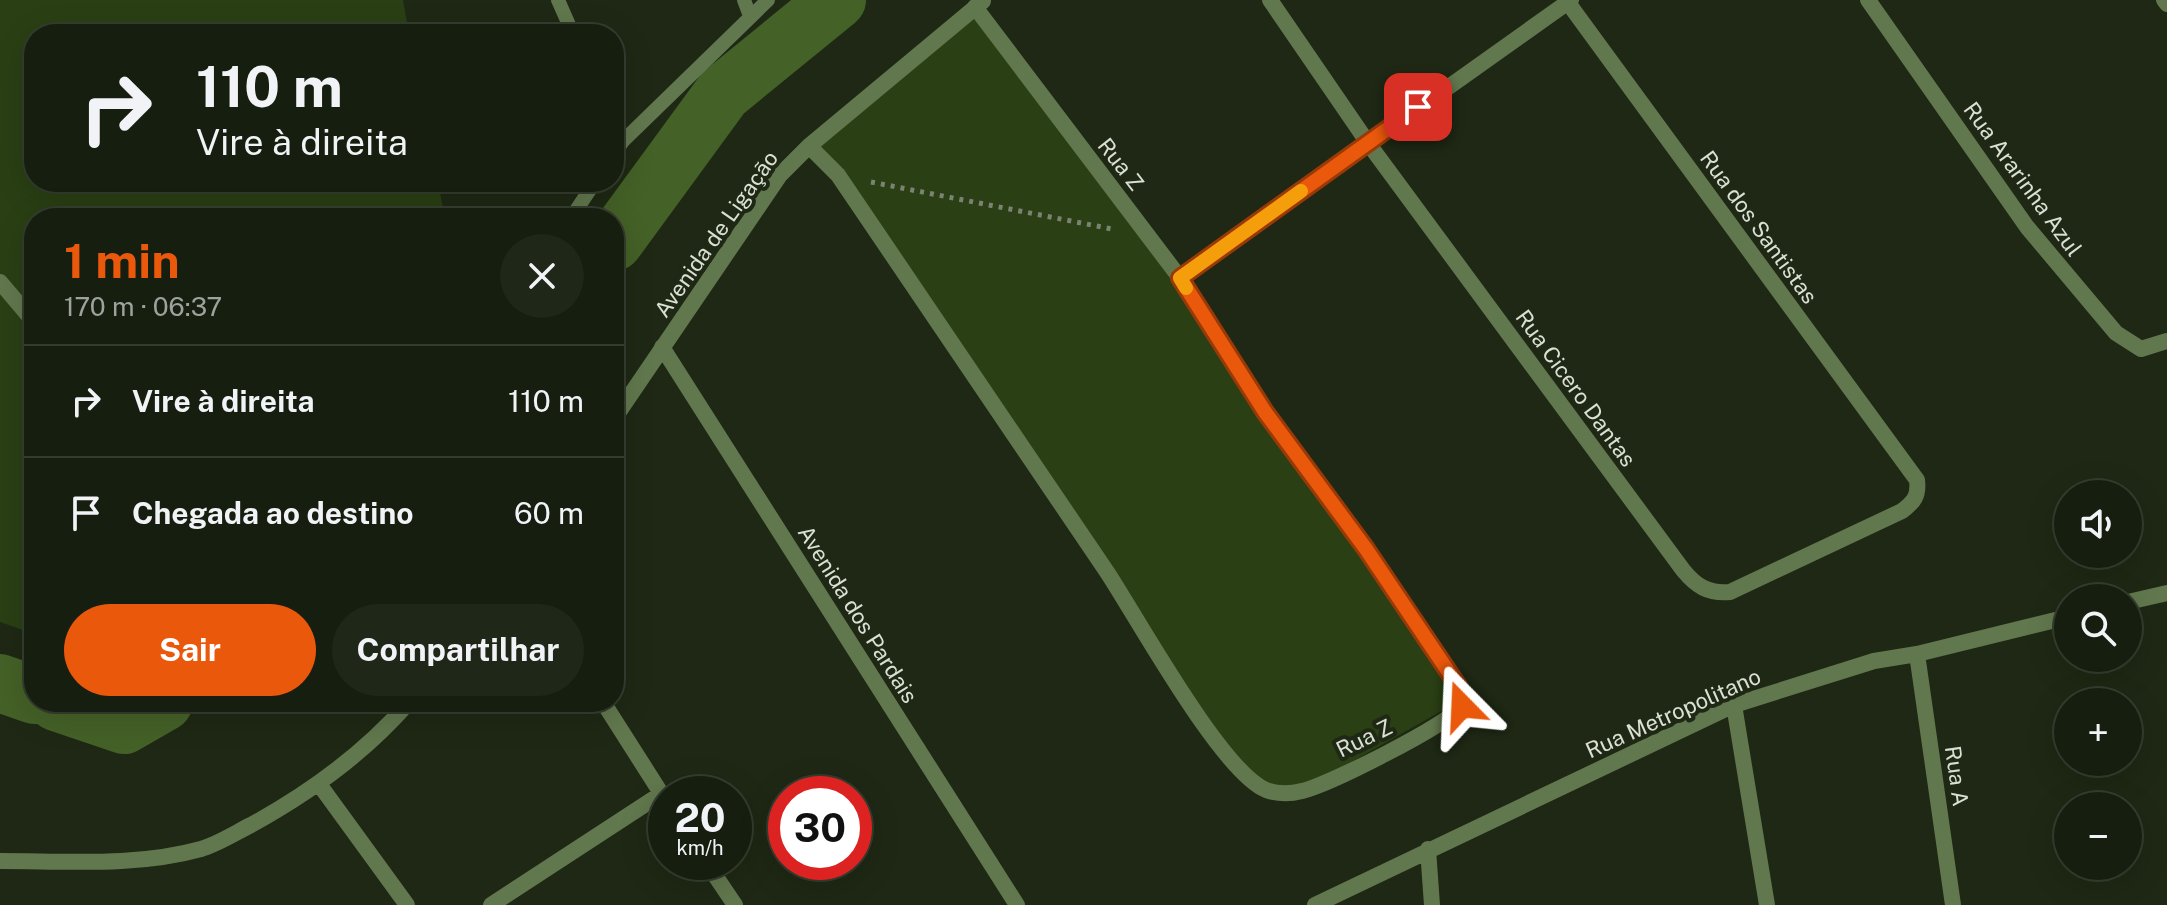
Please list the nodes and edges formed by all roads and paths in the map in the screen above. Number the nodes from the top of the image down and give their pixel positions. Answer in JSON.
{"nodes":[{"id":1,"x":558,"y":0,"type":"edge"},
{"id":2,"x":744,"y":0,"type":"edge"},
{"id":3,"x":768,"y":0,"type":"edge"},
{"id":4,"x":1270,"y":0,"type":"edge"},
{"id":5,"x":1868,"y":0,"type":"edge"},
{"id":6,"x":1568,"y":1,"type":"edge"},
{"id":7,"x":980,"y":4,"type":"edge"},
{"id":8,"x":750,"y":16,"type":"junction"},
{"id":9,"x":569,"y":24,"type":"edge"},
{"id":10,"x":624,"y":142,"type":"edge"},
{"id":11,"x":1368,"y":143,"type":"junction"},
{"id":12,"x":809,"y":146,"type":"junction"},
{"id":13,"x":838,"y":175,"type":"junction"},
{"id":14,"x":1149,"y":236,"type":"junction"},
{"id":15,"x":1180,"y":278,"type":"junction"},
{"id":16,"x":0,"y":282,"type":"edge"},
{"id":17,"x":24,"y":310,"type":"edge"},
{"id":18,"x":2167,"y":341,"type":"edge"},
{"id":19,"x":662,"y":347,"type":"junction"},
{"id":20,"x":624,"y":404,"type":"edge"},
{"id":21,"x":1917,"y":480,"type":"joint"},
{"id":22,"x":2167,"y":593,"type":"edge"},
{"id":23,"x":2142,"y":599,"type":"edge"},
{"id":24,"x":2054,"y":620,"type":"edge"},
{"id":25,"x":1917,"y":654,"type":"junction"},
{"id":26,"x":1734,"y":705,"type":"junction"},
{"id":27,"x":400,"y":712,"type":"edge"},
{"id":28,"x":609,"y":712,"type":"edge"},
{"id":29,"x":650,"y":776,"type":"edge"},
{"id":30,"x":319,"y":784,"type":"junction"},
{"id":31,"x":648,"y":808,"type":"edge"},
{"id":32,"x":1428,"y":849,"type":"junction"},
{"id":33,"x":0,"y":861,"type":"edge"},
{"id":34,"x":718,"y":880,"type":"edge"},
{"id":35,"x":407,"y":905,"type":"edge"},
{"id":36,"x":491,"y":905,"type":"edge"},
{"id":37,"x":735,"y":905,"type":"edge"},
{"id":38,"x":1017,"y":905,"type":"edge"},
{"id":39,"x":1315,"y":905,"type":"edge"},
{"id":40,"x":1432,"y":905,"type":"edge"},
{"id":41,"x":1767,"y":905,"type":"edge"},
{"id":42,"x":1953,"y":905,"type":"edge"}],
"edges":[{"from":1,"to":9,"type":"lane"},
{"from":2,"to":8,"type":"lane"},
{"from":3,"to":8,"type":"lane"},
{"from":4,"to":11,"type":"street","name":"Rua Cicero Dantas"},
{"from":5,"to":18,"type":"street","name":"Rua Ararinha Azul"},
{"from":6,"to":11,"type":"street"},
{"from":6,"to":21,"type":"street","name":"Rua dos Santistas"},
{"from":7,"to":12,"type":"street","name":"Avenida de Ligação"},
{"from":7,"to":14,"type":"street","name":"Rua Z"},
{"from":8,"to":10,"type":"lane"},
{"from":11,"to":15,"type":"street"},
{"from":11,"to":21,"type":"street","name":"Rua Cicero Dantas"},
{"from":12,"to":13,"type":"street","name":"Rua Z"},
{"from":12,"to":19,"type":"street","name":"Avenida de Ligação"},
{"from":13,"to":14,"type":"path"},
{"from":13,"to":15,"type":"street","name":"Rua Z"},
{"from":14,"to":15,"type":"street","name":"Rua Z"},
{"from":16,"to":17,"type":"street"},
{"from":19,"to":20,"type":"street","name":"Avenida de Ligação"},
{"from":19,"to":38,"type":"street","name":"Avenida dos Pardais"},
{"from":22,"to":23,"type":"street"},
{"from":24,"to":25,"type":"street","name":"Rua Metropolitano"},
{"from":25,"to":26,"type":"street","name":"Rua Metropolitano"},
{"from":25,"to":42,"type":"street","name":"Rua A"},
{"from":26,"to":32,"type":"street","name":"Rua Metropolitano"},
{"from":26,"to":41,"type":"street"},
{"from":27,"to":30,"type":"street"},
{"from":28,"to":29,"type":"street"},
{"from":30,"to":33,"type":"street"},
{"from":30,"to":35,"type":"street"},
{"from":31,"to":36,"type":"street"},
{"from":32,"to":39,"type":"street","name":"Rua Metropolitano"},
{"from":32,"to":40,"type":"street"},
{"from":34,"to":37,"type":"street"}]}
